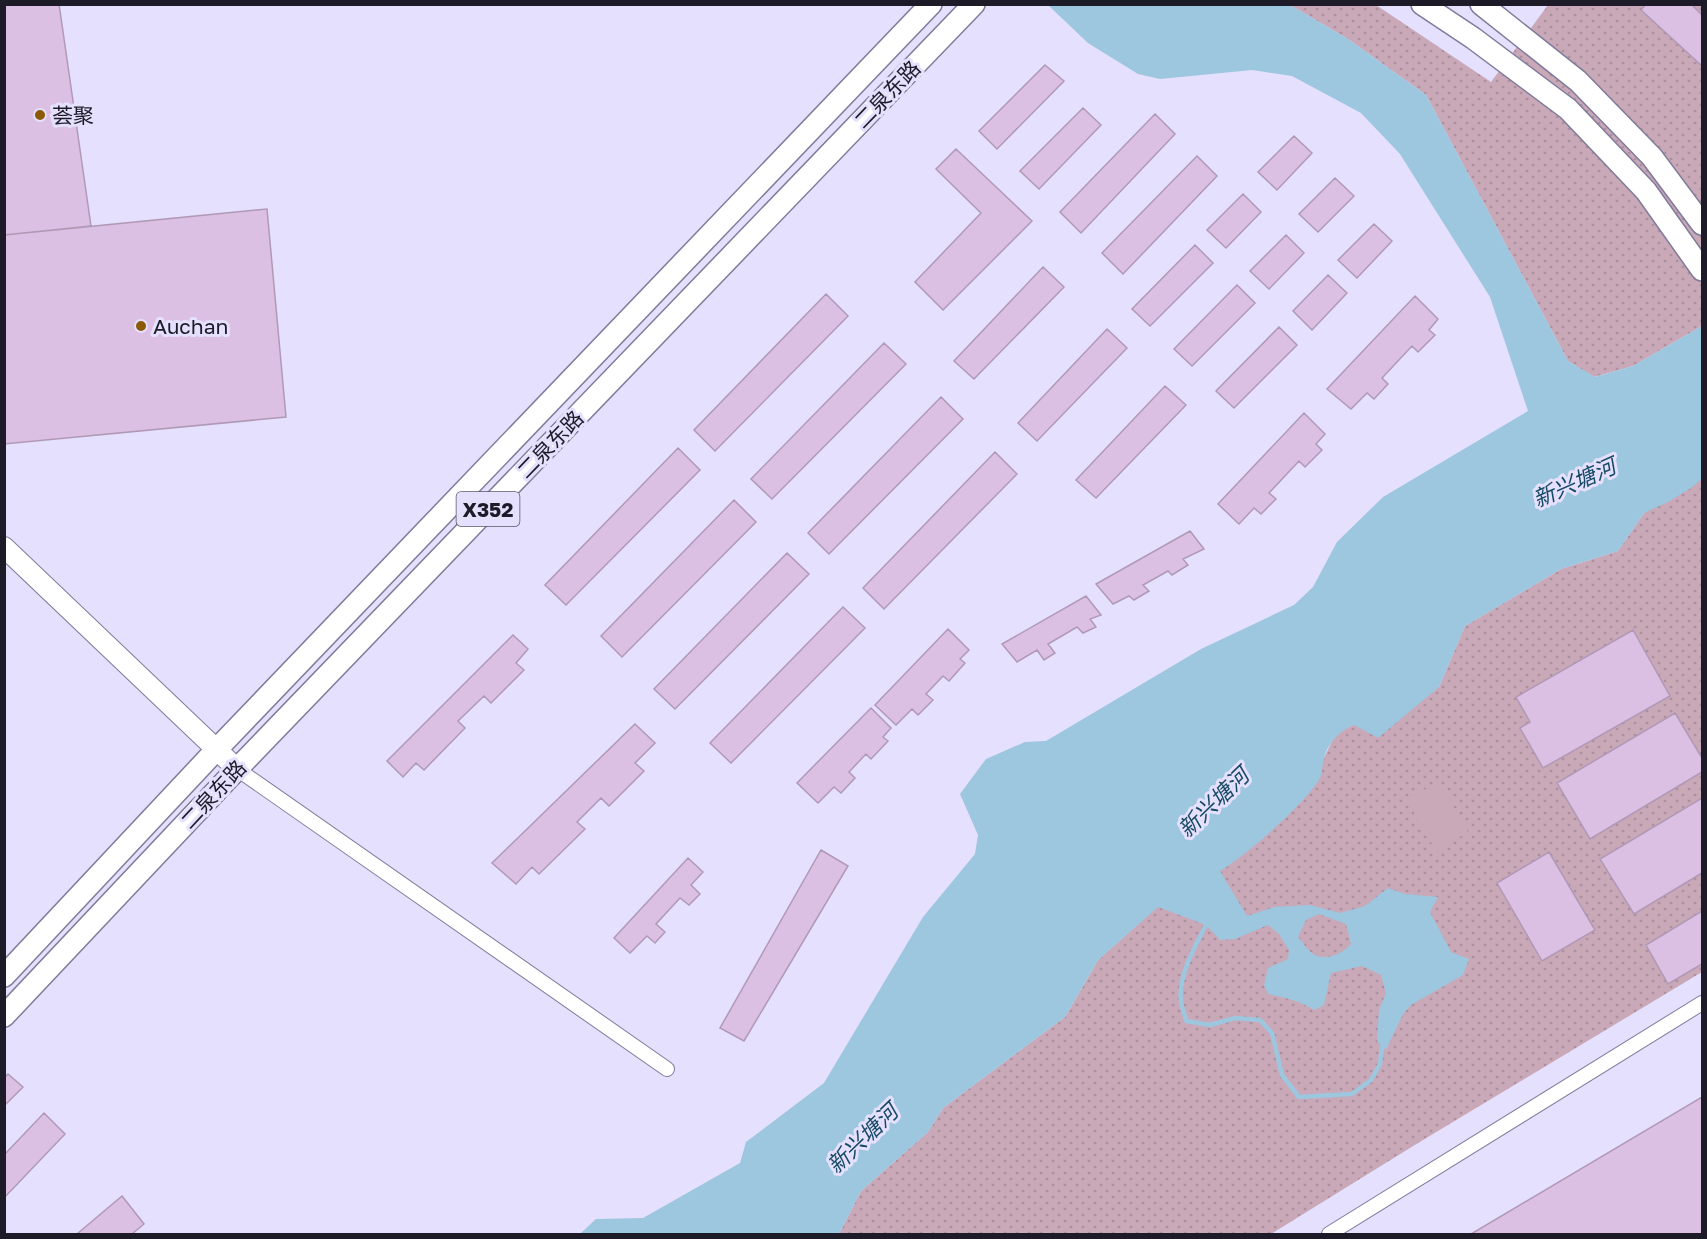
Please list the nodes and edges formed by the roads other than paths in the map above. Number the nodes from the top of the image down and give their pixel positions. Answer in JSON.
{"nodes":[{"id":1,"x":931,"y":4,"type":"edge"},
{"id":2,"x":974,"y":4,"type":"edge"},
{"id":3,"x":1422,"y":4,"type":"edge"},
{"id":4,"x":1481,"y":4,"type":"edge"},
{"id":5,"x":1702,"y":224,"type":"edge"},
{"id":6,"x":1702,"y":270,"type":"edge"},
{"id":7,"x":4,"y":547,"type":"edge"},
{"id":8,"x":217,"y":749,"type":"junction"},
{"id":9,"x":237,"y":769,"type":"junction"},
{"id":10,"x":4,"y":976,"type":"edge"},
{"id":11,"x":1702,"y":1003,"type":"edge"},
{"id":12,"x":4,"y":1016,"type":"edge"},
{"id":13,"x":667,"y":1069,"type":"dead end"},
{"id":14,"x":1329,"y":1234,"type":"edge"}],
"edges":[{"from":1,"to":8,"type":"main road","name":"二泉东路","number":"X352"},
{"from":2,"to":9,"type":"main road","name":"二泉东路","number":"X352"},
{"from":3,"to":6,"type":"main road"},
{"from":4,"to":5,"type":"main road"},
{"from":7,"to":8,"type":"street"},
{"from":8,"to":9,"type":"street"},
{"from":8,"to":10,"type":"main road","name":"二泉东路","number":"X352"},
{"from":9,"to":12,"type":"main road","name":"二泉东路","number":"X352"},
{"from":9,"to":13,"type":"street"},
{"from":11,"to":14,"type":"street"}]}
